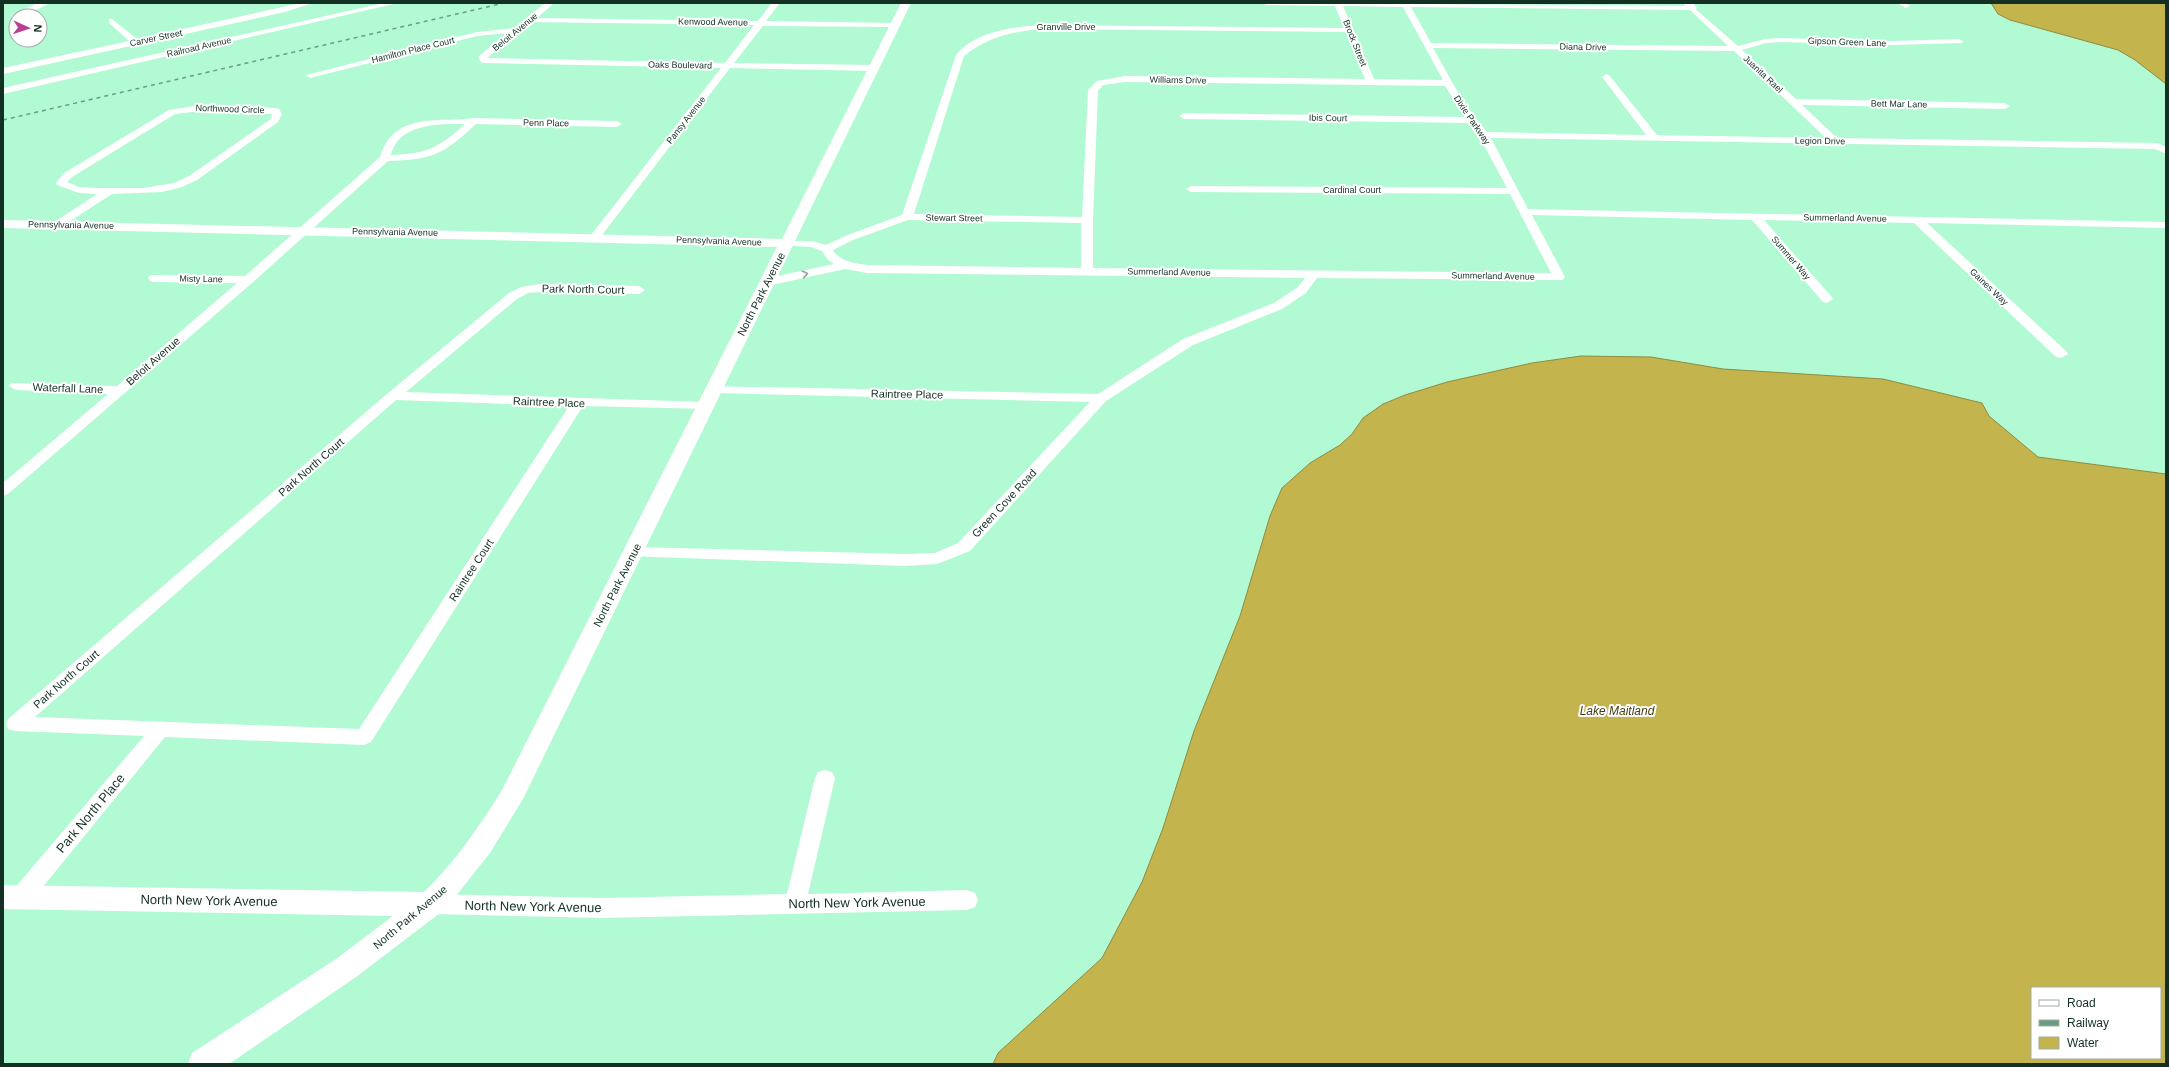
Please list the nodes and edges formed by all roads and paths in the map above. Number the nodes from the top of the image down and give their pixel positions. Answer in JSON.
{"nodes":[{"id":1,"x":45,"y":3,"type":"edge"},
{"id":2,"x":309,"y":3,"type":"edge"},
{"id":3,"x":394,"y":3,"type":"edge"},
{"id":4,"x":550,"y":3,"type":"edge"},
{"id":5,"x":776,"y":3,"type":"edge"},
{"id":6,"x":906,"y":3,"type":"edge"},
{"id":7,"x":1266,"y":3,"type":"edge"},
{"id":8,"x":1339,"y":4,"type":"edge"},
{"id":9,"x":1406,"y":5,"type":"junction"},
{"id":10,"x":1690,"y":5,"type":"edge"},
{"id":11,"x":34,"y":8,"type":"edge"},
{"id":12,"x":530,"y":20,"type":"junction"},
{"id":13,"x":112,"y":22,"type":"dead end"},
{"id":14,"x":761,"y":23,"type":"junction"},
{"id":15,"x":896,"y":25,"type":"junction"},
{"id":16,"x":517,"y":30,"type":"junction"},
{"id":17,"x":1350,"y":30,"type":"junction"},
{"id":18,"x":1959,"y":41,"type":"dead end"},
{"id":19,"x":135,"y":42,"type":"junction"},
{"id":20,"x":1428,"y":45,"type":"junction"},
{"id":21,"x":1737,"y":49,"type":"junction"},
{"id":22,"x":485,"y":61,"type":"joint"},
{"id":23,"x":728,"y":66,"type":"junction"},
{"id":24,"x":875,"y":68,"type":"junction"},
{"id":25,"x":3,"y":71,"type":"edge"},
{"id":26,"x":310,"y":75,"type":"dead end"},
{"id":27,"x":1606,"y":77,"type":"dead end"},
{"id":28,"x":1371,"y":82,"type":"junction"},
{"id":29,"x":1448,"y":83,"type":"junction"},
{"id":30,"x":3,"y":91,"type":"edge"},
{"id":31,"x":1792,"y":102,"type":"junction"},
{"id":32,"x":2005,"y":106,"type":"dead end"},
{"id":33,"x":1184,"y":116,"type":"dead end"},
{"id":34,"x":1472,"y":120,"type":"junction"},
{"id":35,"x":474,"y":121,"type":"junction"},
{"id":36,"x":617,"y":124,"type":"dead end"},
{"id":37,"x":1484,"y":135,"type":"junction"},
{"id":38,"x":1654,"y":138,"type":"junction"},
{"id":39,"x":1835,"y":141,"type":"junction"},
{"id":40,"x":2166,"y":151,"type":"edge"},
{"id":41,"x":385,"y":158,"type":"junction"},
{"id":42,"x":1191,"y":189,"type":"dead end"},
{"id":43,"x":110,"y":191,"type":"junction"},
{"id":44,"x":1512,"y":191,"type":"junction"},
{"id":45,"x":1524,"y":212,"type":"junction"},
{"id":46,"x":907,"y":217,"type":"junction"},
{"id":47,"x":1755,"y":217,"type":"junction"},
{"id":48,"x":1087,"y":220,"type":"junction"},
{"id":49,"x":1917,"y":220,"type":"junction"},
{"id":50,"x":3,"y":224,"type":"edge"},
{"id":51,"x":57,"y":225,"type":"junction"},
{"id":52,"x":2166,"y":225,"type":"edge"},
{"id":53,"x":303,"y":230,"type":"junction"},
{"id":54,"x":595,"y":238,"type":"junction"},
{"id":55,"x":786,"y":243,"type":"junction"},
{"id":56,"x":827,"y":249,"type":"junction"},
{"id":57,"x":845,"y":265,"type":"junction"},
{"id":58,"x":1087,"y":271,"type":"junction"},
{"id":59,"x":1314,"y":274,"type":"junction"},
{"id":60,"x":1559,"y":277,"type":"joint"},
{"id":61,"x":154,"y":278,"type":"dead end"},
{"id":62,"x":248,"y":280,"type":"junction"},
{"id":63,"x":767,"y":282,"type":"junction"},
{"id":64,"x":639,"y":290,"type":"dead end"},
{"id":65,"x":1826,"y":299,"type":"dead end"},
{"id":66,"x":2061,"y":354,"type":"dead end"},
{"id":67,"x":16,"y":386,"type":"dead end"},
{"id":68,"x":713,"y":389,"type":"junction"},
{"id":69,"x":120,"y":390,"type":"junction"},
{"id":70,"x":393,"y":396,"type":"junction"},
{"id":71,"x":1101,"y":398,"type":"junction"},
{"id":72,"x":578,"y":403,"type":"junction"},
{"id":73,"x":705,"y":406,"type":"junction"},
{"id":74,"x":3,"y":491,"type":"edge"},
{"id":75,"x":634,"y":552,"type":"junction"},
{"id":76,"x":160,"y":730,"type":"junction"},
{"id":77,"x":825,"y":778,"type":"dead end"},
{"id":78,"x":12,"y":897,"type":"edge"},
{"id":79,"x":967,"y":900,"type":"dead end"},
{"id":80,"x":430,"y":904,"type":"junction"},
{"id":81,"x":795,"y":904,"type":"junction"},
{"id":82,"x":203,"y":1064,"type":"edge"}],
"edges":[{"from":1,"to":11,"type":"street"},
{"from":2,"to":19,"type":"street","name":"Carver Street"},
{"from":3,"to":30,"type":"street","name":"Railroad Avenue"},
{"from":4,"to":12,"type":"street","name":"Beloit Avenue"},
{"from":5,"to":14,"type":"street","name":"Pansy Avenue"},
{"from":6,"to":15,"type":"street","name":"North Park Avenue"},
{"from":7,"to":8,"type":"street"},
{"from":8,"to":9,"type":"street"},
{"from":8,"to":17,"type":"street","name":"Brock Street"},
{"from":9,"to":10,"type":"street"},
{"from":9,"to":20,"type":"street","name":"Dixie Parkway"},
{"from":10,"to":21,"type":"street","name":"Juanita Rael"},
{"from":12,"to":14,"type":"street","name":"Kenwood Avenue"},
{"from":12,"to":16,"type":"street","name":"Beloit Avenue"},
{"from":13,"to":19,"type":"street"},
{"from":14,"to":15,"type":"street","name":"Kenwood Avenue"},
{"from":14,"to":23,"type":"street","name":"Pansy Avenue"},
{"from":15,"to":24,"type":"street","name":"North Park Avenue"},
{"from":16,"to":22,"type":"street","name":"Beloit Avenue"},
{"from":16,"to":26,"type":"street","name":"Hamilton Place Court"},
{"from":17,"to":28,"type":"street","name":"Brock Street"},
{"from":17,"to":46,"type":"street","name":"Granville Drive"},
{"from":18,"to":21,"type":"street","name":"Gipson Green Lane"},
{"from":19,"to":25,"type":"street","name":"Carver Street"},
{"from":20,"to":21,"type":"street","name":"Diana Drive"},
{"from":20,"to":29,"type":"street","name":"Dixie Parkway"},
{"from":21,"to":31,"type":"street","name":"Juanita Rael"},
{"from":22,"to":23,"type":"street","name":"Oaks Boulevard"},
{"from":23,"to":24,"type":"street","name":"Oaks Boulevard"},
{"from":23,"to":54,"type":"street","name":"Pansy Avenue"},
{"from":24,"to":55,"type":"street","name":"North Park Avenue"},
{"from":27,"to":38,"type":"street"},
{"from":28,"to":29,"type":"street","name":"Williams Drive"},
{"from":28,"to":48,"type":"street","name":"Williams Drive"},
{"from":29,"to":34,"type":"street","name":"Dixie Parkway"},
{"from":31,"to":32,"type":"street","name":"Bett Mar Lane"},
{"from":31,"to":39,"type":"street","name":"Juanita Rael"},
{"from":33,"to":34,"type":"street","name":"Ibis Court"},
{"from":34,"to":37,"type":"street","name":"Dixie Parkway"},
{"from":35,"to":36,"type":"street","name":"Penn Place"},
{"from":35,"to":41,"type":"street"},
{"from":35,"to":41,"type":"street","name":"Penn Place"},
{"from":37,"to":38,"type":"street","name":"Legion Drive"},
{"from":37,"to":44,"type":"street","name":"Dixie Parkway"},
{"from":38,"to":39,"type":"street","name":"Legion Drive"},
{"from":39,"to":40,"type":"street","name":"Legion Drive"},
{"from":41,"to":53,"type":"street","name":"Penn Place"},
{"from":42,"to":44,"type":"street","name":"Cardinal Court"},
{"from":43,"to":43,"type":"street","name":"Northwood Circle"},
{"from":43,"to":51,"type":"street"},
{"from":44,"to":45,"type":"street","name":"Dixie Parkway"},
{"from":45,"to":47,"type":"street","name":"Summerland Avenue"},
{"from":45,"to":60,"type":"street","name":"Dixie Parkway"},
{"from":46,"to":48,"type":"street","name":"Stewart Street"},
{"from":46,"to":56,"type":"street","name":"Stewart Street"},
{"from":47,"to":49,"type":"street","name":"Summerland Avenue"},
{"from":47,"to":65,"type":"street","name":"Summer Way"},
{"from":48,"to":58,"type":"street","name":"Williams Drive"},
{"from":49,"to":52,"type":"street","name":"Summerland Avenue"},
{"from":49,"to":66,"type":"street","name":"Gaines Way"},
{"from":50,"to":51,"type":"street","name":"Pennsylvania Avenue"},
{"from":51,"to":53,"type":"street","name":"Pennsylvania Avenue"},
{"from":53,"to":54,"type":"street","name":"Pennsylvania Avenue"},
{"from":53,"to":62,"type":"street","name":"Beloit Avenue"},
{"from":54,"to":55,"type":"street","name":"Pennsylvania Avenue"},
{"from":55,"to":56,"type":"street"},
{"from":55,"to":63,"type":"street","name":"North Park Avenue"},
{"from":56,"to":57,"type":"street","name":"Summerland Avenue"},
{"from":57,"to":58,"type":"street","name":"Summerland Avenue"},
{"from":63,"to":57,"type":"street","one_way":true},
{"from":58,"to":59,"type":"street","name":"Summerland Avenue"},
{"from":59,"to":60,"type":"street","name":"Summerland Avenue"},
{"from":59,"to":71,"type":"street","name":"Green Cove Road"},
{"from":61,"to":62,"type":"street","name":"Misty Lane"},
{"from":62,"to":69,"type":"street","name":"Beloit Avenue"},
{"from":63,"to":68,"type":"street","name":"North Park Avenue"},
{"from":64,"to":70,"type":"street","name":"Park North Court"},
{"from":67,"to":69,"type":"street","name":"Waterfall Lane"},
{"from":68,"to":71,"type":"street","name":"Raintree Place"},
{"from":68,"to":73,"type":"street","name":"North Park Avenue"},
{"from":69,"to":74,"type":"street","name":"Beloit Avenue"},
{"from":70,"to":72,"type":"street","name":"Raintree Place"},
{"from":70,"to":76,"type":"street","name":"Park North Court"},
{"from":71,"to":75,"type":"street","name":"Green Cove Road"},
{"from":72,"to":73,"type":"street","name":"Raintree Place"},
{"from":72,"to":76,"type":"street","name":"Raintree Court"},
{"from":73,"to":75,"type":"street","name":"North Park Avenue"},
{"from":75,"to":80,"type":"street","name":"North Park Avenue"},
{"from":76,"to":78,"type":"street","name":"Park North Place"},
{"from":77,"to":81,"type":"street"},
{"from":78,"to":80,"type":"street","name":"North New York Avenue"},
{"from":79,"to":81,"type":"street","name":"North New York Avenue"},
{"from":80,"to":81,"type":"street","name":"North New York Avenue"},
{"from":80,"to":82,"type":"street","name":"North Park Avenue"}]}
